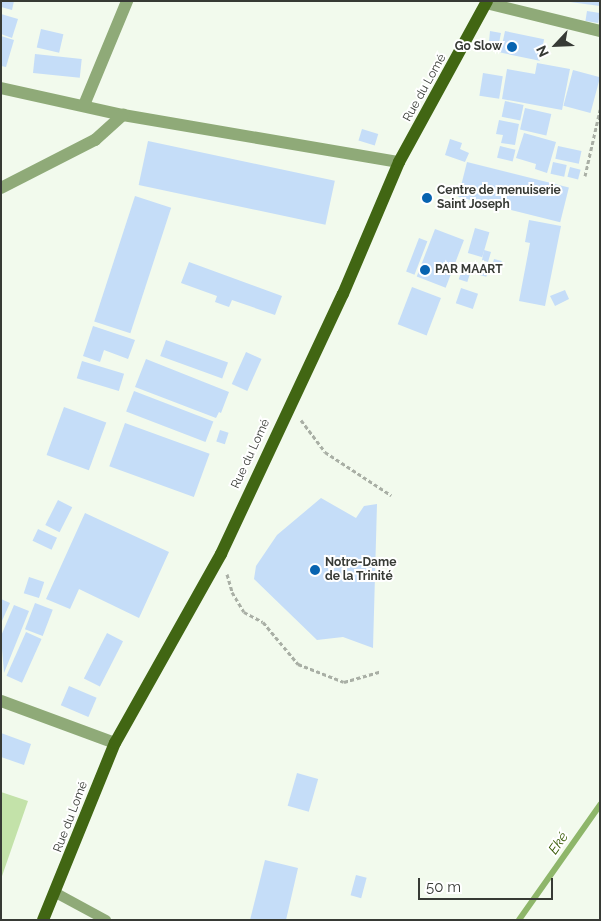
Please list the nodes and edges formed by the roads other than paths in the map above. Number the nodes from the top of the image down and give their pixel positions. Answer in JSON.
{"nodes":[{"id":1,"x":127,"y":1,"type":"edge"},
{"id":2,"x":487,"y":2,"type":"edge"},
{"id":3,"x":600,"y":31,"type":"edge"},
{"id":4,"x":1,"y":88,"type":"edge"},
{"id":5,"x":84,"y":105,"type":"junction"},
{"id":6,"x":123,"y":115,"type":"junction"},
{"id":7,"x":399,"y":162,"type":"junction"},
{"id":8,"x":1,"y":188,"type":"edge"},
{"id":9,"x":1,"y":700,"type":"edge"},
{"id":10,"x":115,"y":743,"type":"junction"},
{"id":11,"x":56,"y":893,"type":"junction"},
{"id":12,"x":43,"y":920,"type":"edge"},
{"id":13,"x":106,"y":920,"type":"edge"}],
"edges":[{"from":1,"to":5,"type":"street"},
{"from":2,"to":3,"type":"street"},
{"from":2,"to":7,"type":"main road","name":"Rue du Lomé"},
{"from":4,"to":5,"type":"street"},
{"from":5,"to":6,"type":"street"},
{"from":6,"to":7,"type":"street"},
{"from":6,"to":8,"type":"street"},
{"from":7,"to":10,"type":"main road","name":"Rue du Lomé"},
{"from":9,"to":10,"type":"street"},
{"from":10,"to":11,"type":"main road","name":"Rue du Lomé"},
{"from":11,"to":12,"type":"main road","name":"Rue du Lomé"},
{"from":11,"to":13,"type":"lane"}]}
